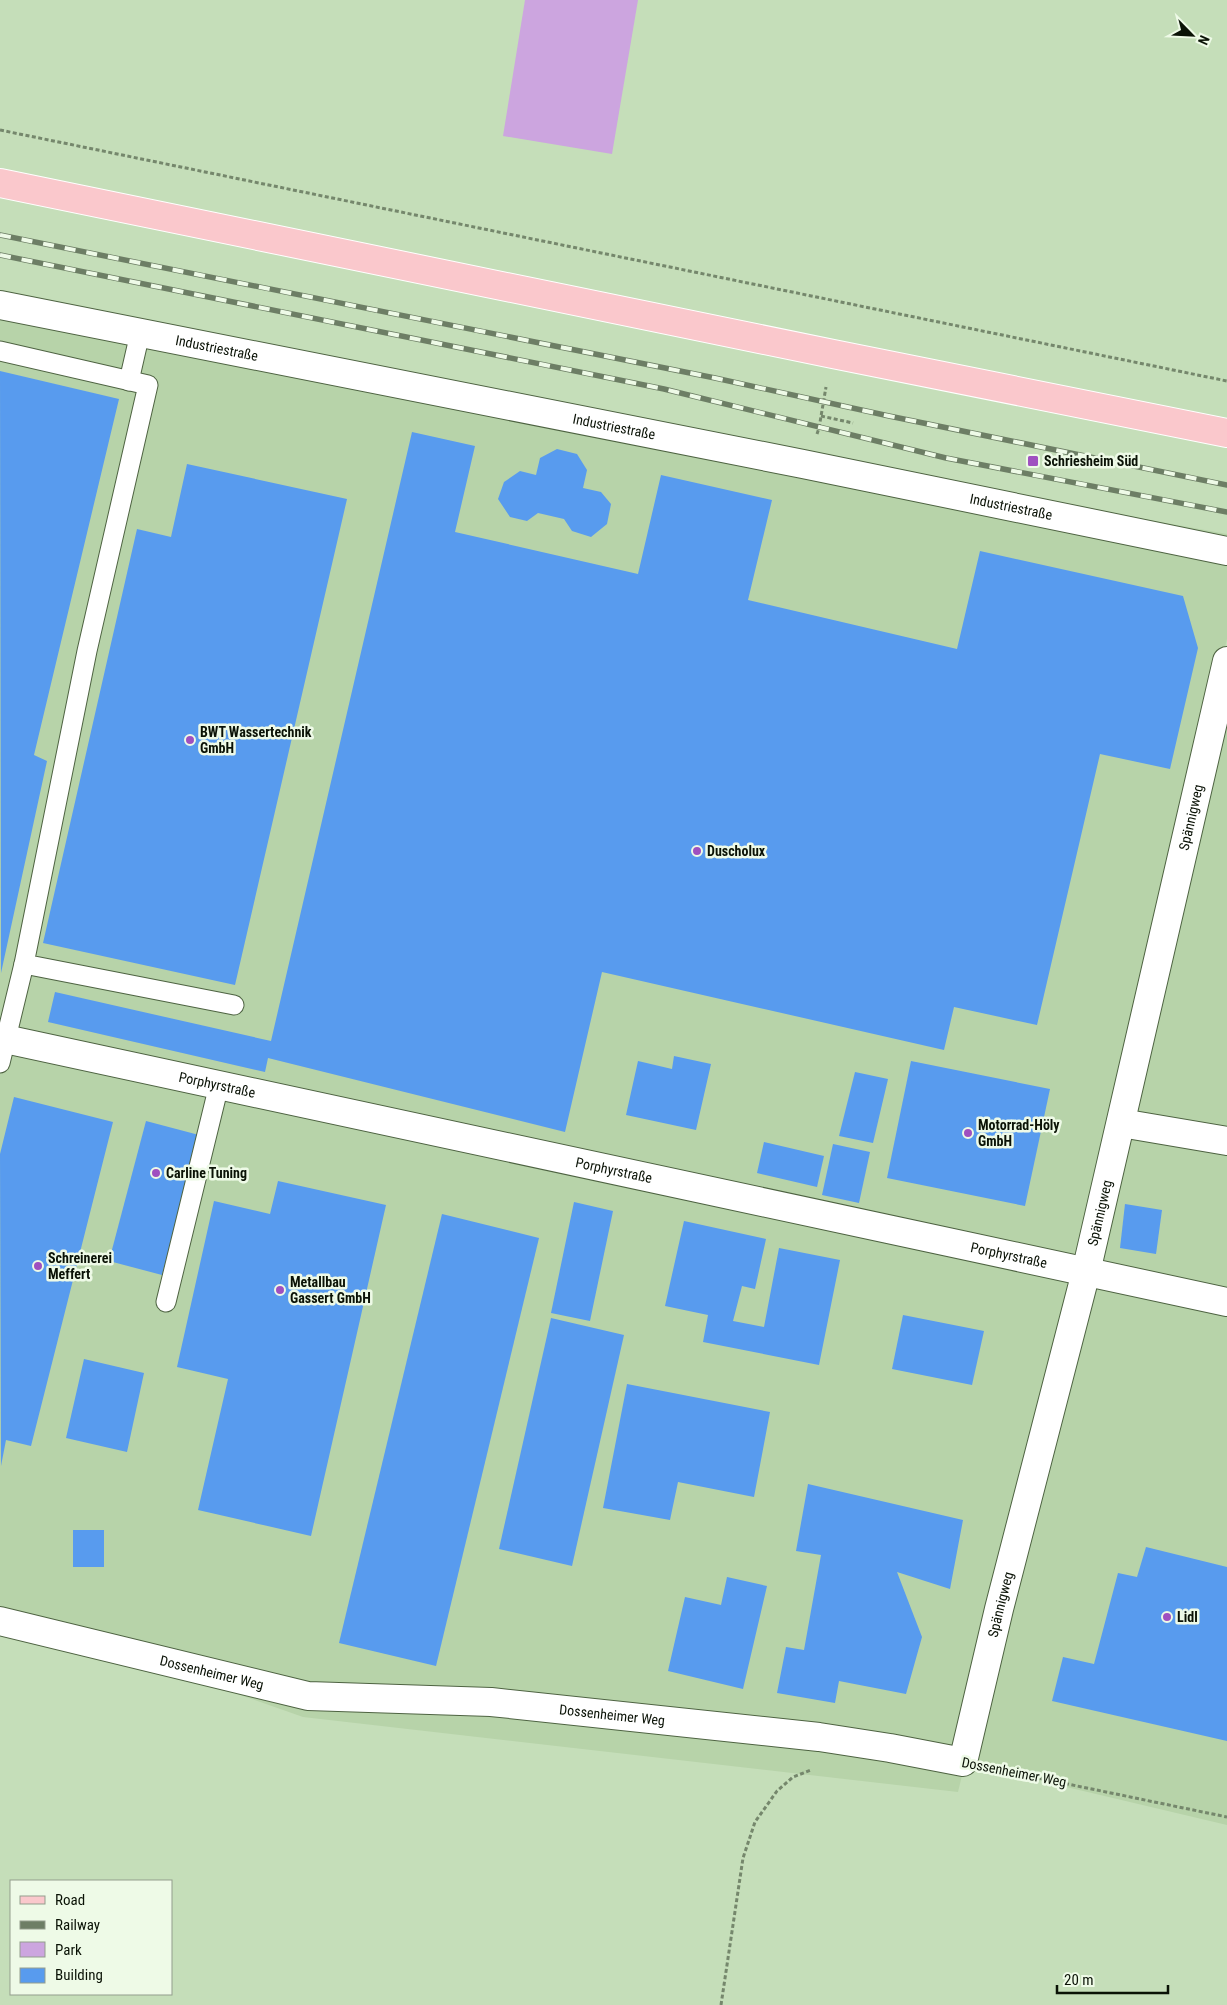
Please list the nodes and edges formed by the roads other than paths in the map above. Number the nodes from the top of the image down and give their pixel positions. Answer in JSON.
{"nodes":[{"id":1,"x":0,"y":183,"type":"edge"},
{"id":2,"x":0,"y":305,"type":"edge"},
{"id":3,"x":140,"y":333,"type":"junction"},
{"id":4,"x":0,"y":351,"type":"edge"},
{"id":5,"x":129,"y":381,"type":"junction"},
{"id":6,"x":1227,"y":433,"type":"edge"},
{"id":7,"x":1227,"y":552,"type":"edge"},
{"id":8,"x":1227,"y":661,"type":"edge"},
{"id":9,"x":24,"y":964,"type":"junction"},
{"id":10,"x":234,"y":1005,"type":"dead end"},
{"id":11,"x":2,"y":1047,"type":"edge"},
{"id":12,"x":219,"y":1085,"type":"junction"},
{"id":13,"x":1121,"y":1123,"type":"junction"},
{"id":14,"x":1227,"y":1141,"type":"edge"},
{"id":15,"x":1086,"y":1272,"type":"junction"},
{"id":16,"x":166,"y":1302,"type":"dead end"},
{"id":17,"x":1227,"y":1302,"type":"edge"},
{"id":18,"x":0,"y":1621,"type":"edge"},
{"id":19,"x":963,"y":1762,"type":"joint"}],
"edges":[{"from":1,"to":6,"type":"main road"},
{"from":2,"to":3,"type":"street","name":"Industriestraße"},
{"from":3,"to":5,"type":"lane"},
{"from":3,"to":7,"type":"street","name":"Industriestraße"},
{"from":4,"to":5,"type":"lane"},
{"from":5,"to":9,"type":"lane"},
{"from":8,"to":13,"type":"street","name":"Spännigweg"},
{"from":9,"to":10,"type":"lane"},
{"from":9,"to":11,"type":"lane"},
{"from":11,"to":12,"type":"street","name":"Porphyrstraße"},
{"from":12,"to":15,"type":"street","name":"Porphyrstraße"},
{"from":12,"to":16,"type":"lane"},
{"from":13,"to":14,"type":"street"},
{"from":13,"to":15,"type":"street","name":"Spännigweg"},
{"from":15,"to":17,"type":"street","name":"Porphyrstraße"},
{"from":15,"to":19,"type":"street","name":"Spännigweg"},
{"from":18,"to":19,"type":"street","name":"Dossenheimer Weg"}]}
